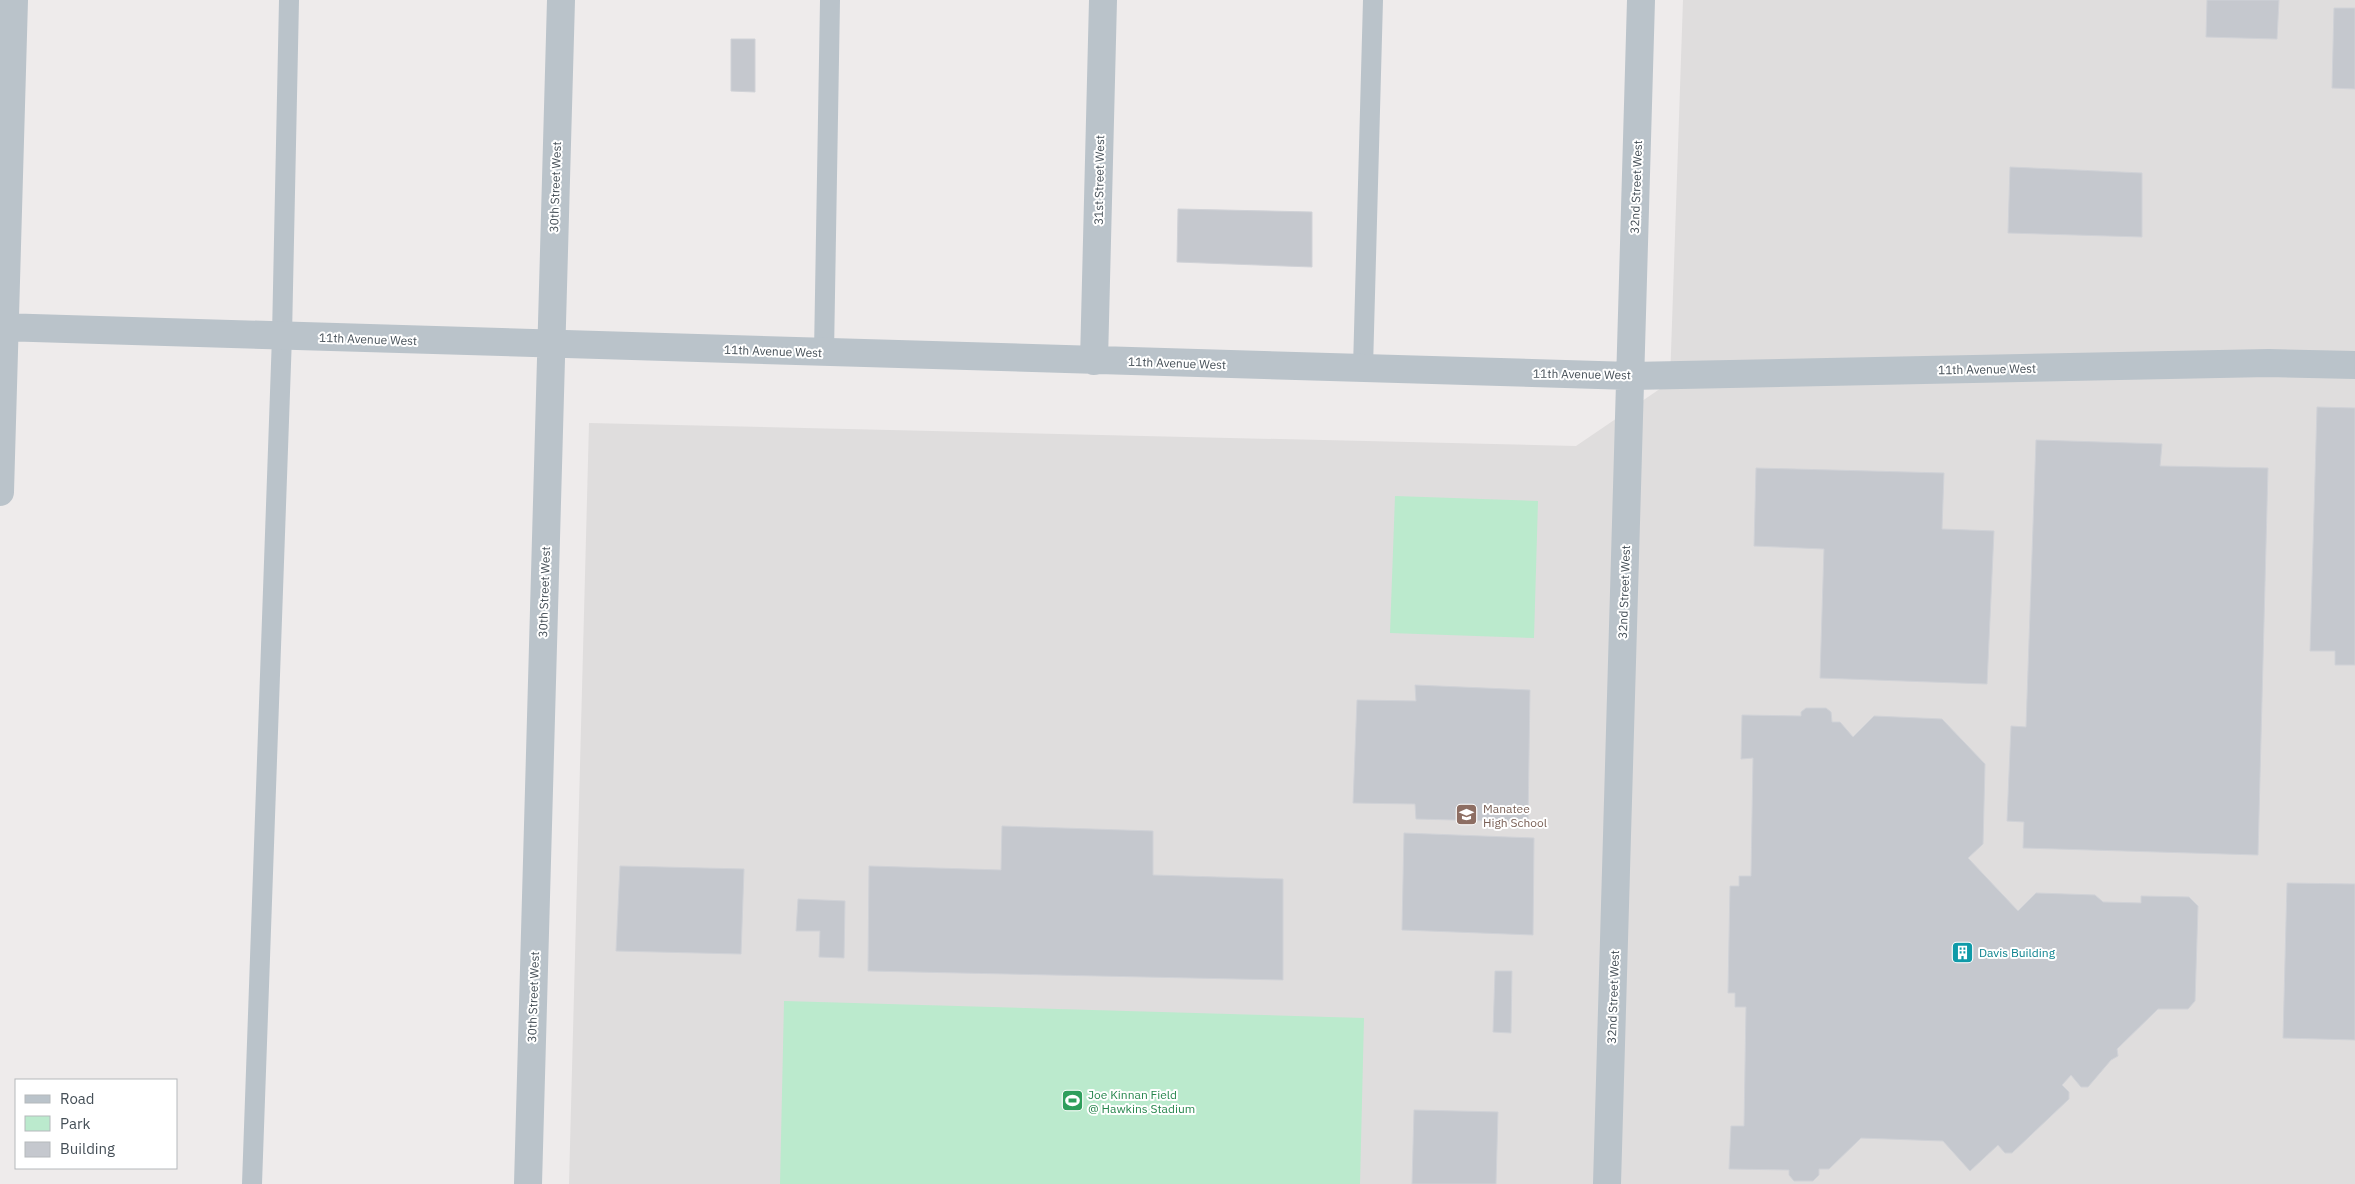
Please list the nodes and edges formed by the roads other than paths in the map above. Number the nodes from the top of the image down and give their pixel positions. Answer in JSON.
{"nodes":[{"id":1,"x":14,"y":0,"type":"edge"},
{"id":2,"x":289,"y":0,"type":"edge"},
{"id":3,"x":560,"y":0,"type":"edge"},
{"id":4,"x":830,"y":0,"type":"edge"},
{"id":5,"x":1103,"y":0,"type":"edge"},
{"id":6,"x":1373,"y":0,"type":"edge"},
{"id":7,"x":1641,"y":0,"type":"edge"},
{"id":8,"x":3,"y":327,"type":"edge"},
{"id":9,"x":282,"y":336,"type":"junction"},
{"id":10,"x":551,"y":345,"type":"junction"},
{"id":11,"x":824,"y":353,"type":"junction"},
{"id":12,"x":1094,"y":361,"type":"junction"},
{"id":13,"x":2355,"y":365,"type":"edge"},
{"id":14,"x":1363,"y":368,"type":"junction"},
{"id":15,"x":1631,"y":376,"type":"junction"},
{"id":16,"x":0,"y":492,"type":"edge"},
{"id":17,"x":252,"y":1184,"type":"edge"},
{"id":18,"x":528,"y":1184,"type":"edge"},
{"id":19,"x":1607,"y":1184,"type":"edge"}],
"edges":[{"from":1,"to":8,"type":"street"},
{"from":2,"to":9,"type":"lane"},
{"from":3,"to":10,"type":"street","name":"30th Street West"},
{"from":4,"to":11,"type":"lane"},
{"from":5,"to":12,"type":"street","name":"31st Street West"},
{"from":6,"to":14,"type":"lane"},
{"from":7,"to":15,"type":"street","name":"32nd Street West"},
{"from":8,"to":9,"type":"street","name":"11th Avenue West"},
{"from":8,"to":16,"type":"street"},
{"from":9,"to":10,"type":"street","name":"11th Avenue West"},
{"from":9,"to":17,"type":"lane"},
{"from":10,"to":11,"type":"street","name":"11th Avenue West"},
{"from":10,"to":18,"type":"street","name":"30th Street West"},
{"from":11,"to":12,"type":"street","name":"11th Avenue West"},
{"from":12,"to":14,"type":"street","name":"11th Avenue West"},
{"from":13,"to":15,"type":"street","name":"11th Avenue West"},
{"from":14,"to":15,"type":"street","name":"11th Avenue West"},
{"from":15,"to":19,"type":"street","name":"32nd Street West"}]}
